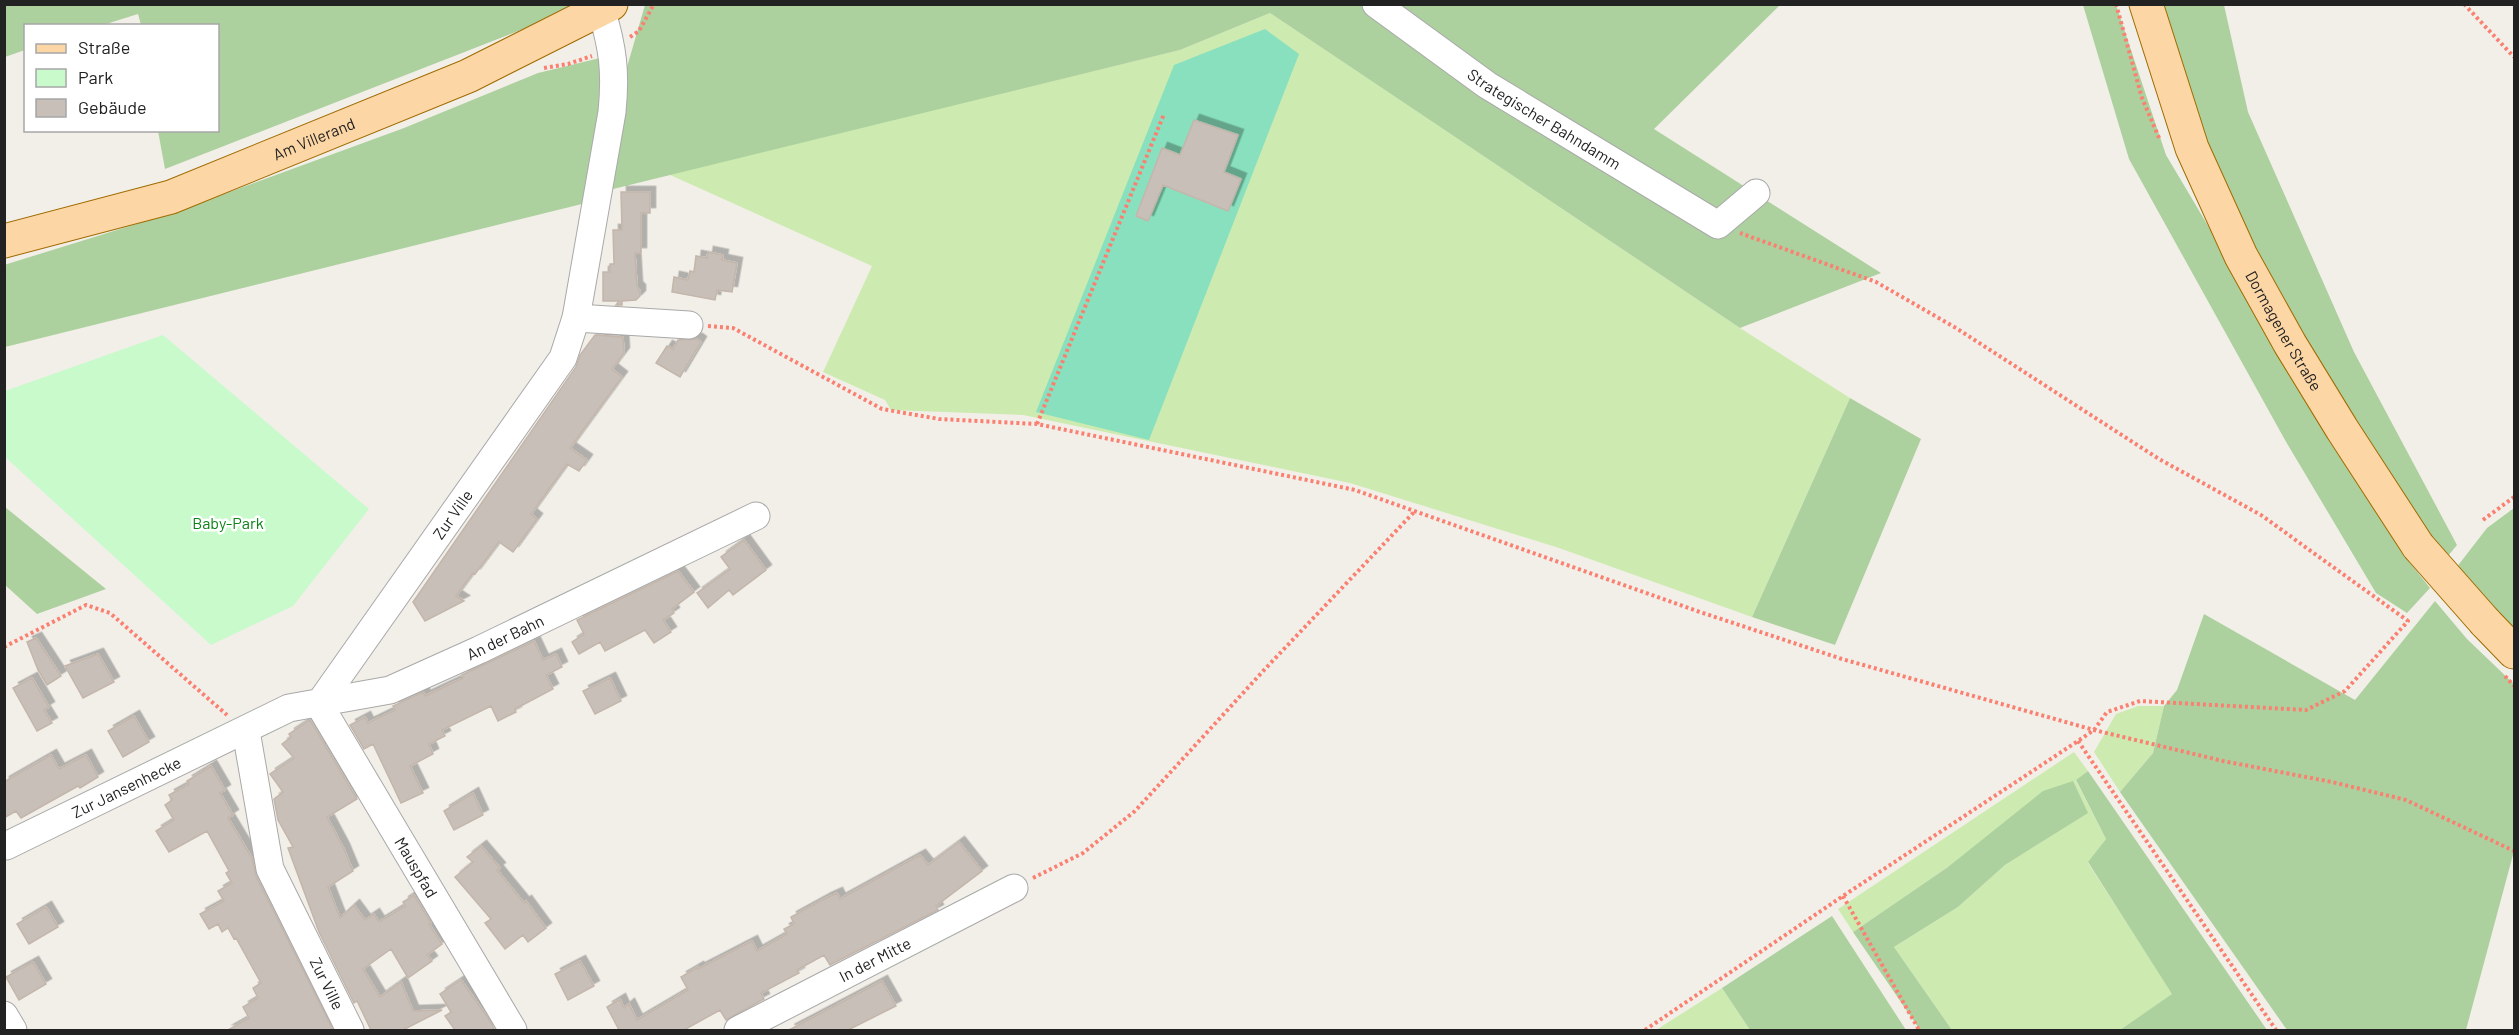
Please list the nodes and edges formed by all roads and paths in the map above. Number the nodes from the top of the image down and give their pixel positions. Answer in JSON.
{"nodes":[{"id":1,"x":1376,"y":4,"type":"edge"},
{"id":2,"x":2146,"y":4,"type":"edge"},
{"id":3,"x":2464,"y":4,"type":"edge"},
{"id":4,"x":606,"y":7,"type":"edge"},
{"id":5,"x":2514,"y":57,"type":"edge"},
{"id":6,"x":1164,"y":114,"type":"dead end"},
{"id":7,"x":1756,"y":193,"type":"dead end"},
{"id":8,"x":1718,"y":225,"type":"junction"},
{"id":9,"x":4,"y":241,"type":"edge"},
{"id":10,"x":576,"y":318,"type":"junction"},
{"id":11,"x":689,"y":325,"type":"joint"},
{"id":12,"x":1037,"y":424,"type":"junction"},
{"id":13,"x":2514,"y":497,"type":"edge"},
{"id":14,"x":1415,"y":511,"type":"junction"},
{"id":15,"x":756,"y":516,"type":"dead end"},
{"id":16,"x":2483,"y":520,"type":"dead end"},
{"id":17,"x":4,"y":647,"type":"edge"},
{"id":18,"x":2514,"y":652,"type":"edge"},
{"id":19,"x":320,"y":704,"type":"junction"},
{"id":20,"x":246,"y":730,"type":"junction"},
{"id":21,"x":2094,"y":730,"type":"junction"},
{"id":22,"x":2078,"y":741,"type":"junction"},
{"id":23,"x":6,"y":846,"type":"dead end"},
{"id":24,"x":2514,"y":851,"type":"edge"},
{"id":25,"x":1014,"y":888,"type":"joint"},
{"id":26,"x":1843,"y":896,"type":"junction"},
{"id":27,"x":4,"y":1015,"type":"edge"},
{"id":28,"x":13,"y":1030,"type":"edge"},
{"id":29,"x":350,"y":1030,"type":"edge"},
{"id":30,"x":513,"y":1030,"type":"edge"},
{"id":31,"x":738,"y":1030,"type":"edge"},
{"id":32,"x":1645,"y":1030,"type":"edge"},
{"id":33,"x":1919,"y":1030,"type":"edge"},
{"id":34,"x":2276,"y":1030,"type":"edge"}],
"edges":[{"from":1,"to":8,"type":"street","name":"Strategischer Bahndamm"},
{"from":2,"to":18,"type":"main road","name":"Dormagener Straße","bridge":true},
{"from":3,"to":5,"type":"path"},
{"from":4,"to":9,"type":"main road","name":"Am Villerand"},
{"from":4,"to":10,"type":"street","name":"Zur Ville"},
{"from":6,"to":12,"type":"path"},
{"from":7,"to":8,"type":"street"},
{"from":8,"to":21,"type":"path"},
{"from":10,"to":11,"type":"street"},
{"from":10,"to":19,"type":"street","name":"Zur Ville"},
{"from":11,"to":12,"type":"path"},
{"from":12,"to":14,"type":"path"},
{"from":13,"to":16,"type":"path"},
{"from":14,"to":21,"type":"path"},
{"from":14,"to":25,"type":"path"},
{"from":15,"to":19,"type":"street","name":"An der Bahn"},
{"from":17,"to":20,"type":"path"},
{"from":19,"to":20,"type":"street","name":"An der Bahn"},
{"from":19,"to":30,"type":"street","name":"Mauspfad"},
{"from":20,"to":23,"type":"street","name":"Zur Jansenhecke"},
{"from":20,"to":29,"type":"street","name":"Zur Ville"},
{"from":21,"to":22,"type":"path"},
{"from":21,"to":24,"type":"path"},
{"from":22,"to":26,"type":"path"},
{"from":22,"to":34,"type":"path"},
{"from":25,"to":31,"type":"street","name":"In der Mitte"},
{"from":26,"to":32,"type":"path"},
{"from":26,"to":33,"type":"path"},
{"from":27,"to":28,"type":"street"}]}
